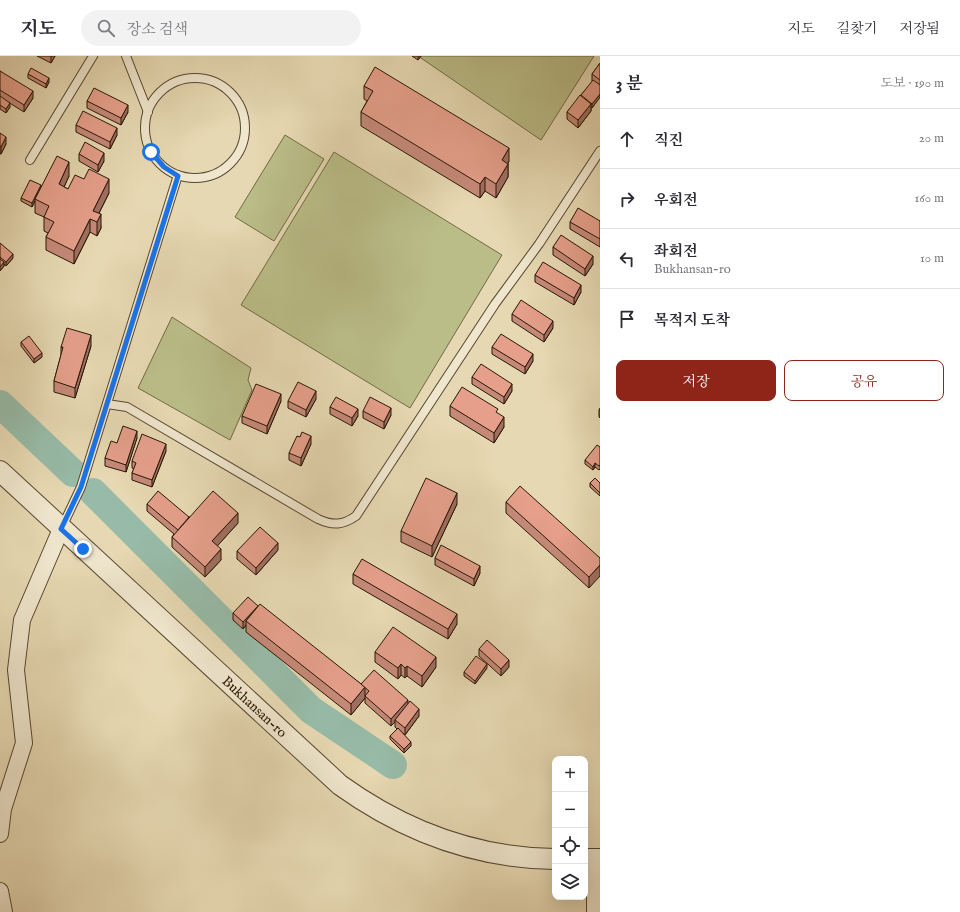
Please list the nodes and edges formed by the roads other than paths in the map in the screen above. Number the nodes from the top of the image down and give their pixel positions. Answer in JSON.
{"nodes":[{"id":1,"x":93,"y":56,"type":"edge"},
{"id":2,"x":126,"y":56,"type":"edge"},
{"id":3,"x":148,"y":112,"type":"junction"},
{"id":4,"x":600,"y":151,"type":"edge"},
{"id":5,"x":30,"y":160,"type":"dead end"},
{"id":6,"x":178,"y":176,"type":"junction"},
{"id":7,"x":107,"y":404,"type":"junction"},
{"id":8,"x":0,"y":471,"type":"edge"},
{"id":9,"x":61,"y":529,"type":"junction"},
{"id":10,"x":0,"y":834,"type":"edge"},
{"id":11,"x":552,"y":858,"type":"edge"},
{"id":12,"x":594,"y":859,"type":"edge"},
{"id":13,"x":0,"y":892,"type":"edge"},
{"id":14,"x":4,"y":912,"type":"edge"},
{"id":15,"x":595,"y":912,"type":"edge"}],
"edges":[{"from":1,"to":5,"type":"lane"},
{"from":2,"to":3,"type":"lane"},
{"from":3,"to":6,"type":"lane"},
{"from":3,"to":6,"type":"lane"},
{"from":4,"to":7,"type":"lane"},
{"from":6,"to":7,"type":"lane"},
{"from":7,"to":9,"type":"lane"},
{"from":8,"to":9,"type":"street","name":"Bukhansan-ro"},
{"from":9,"to":10,"type":"street"},
{"from":9,"to":11,"type":"street","name":"Bukhansan-ro"},
{"from":12,"to":15,"type":"street"},
{"from":13,"to":14,"type":"street"}]}
